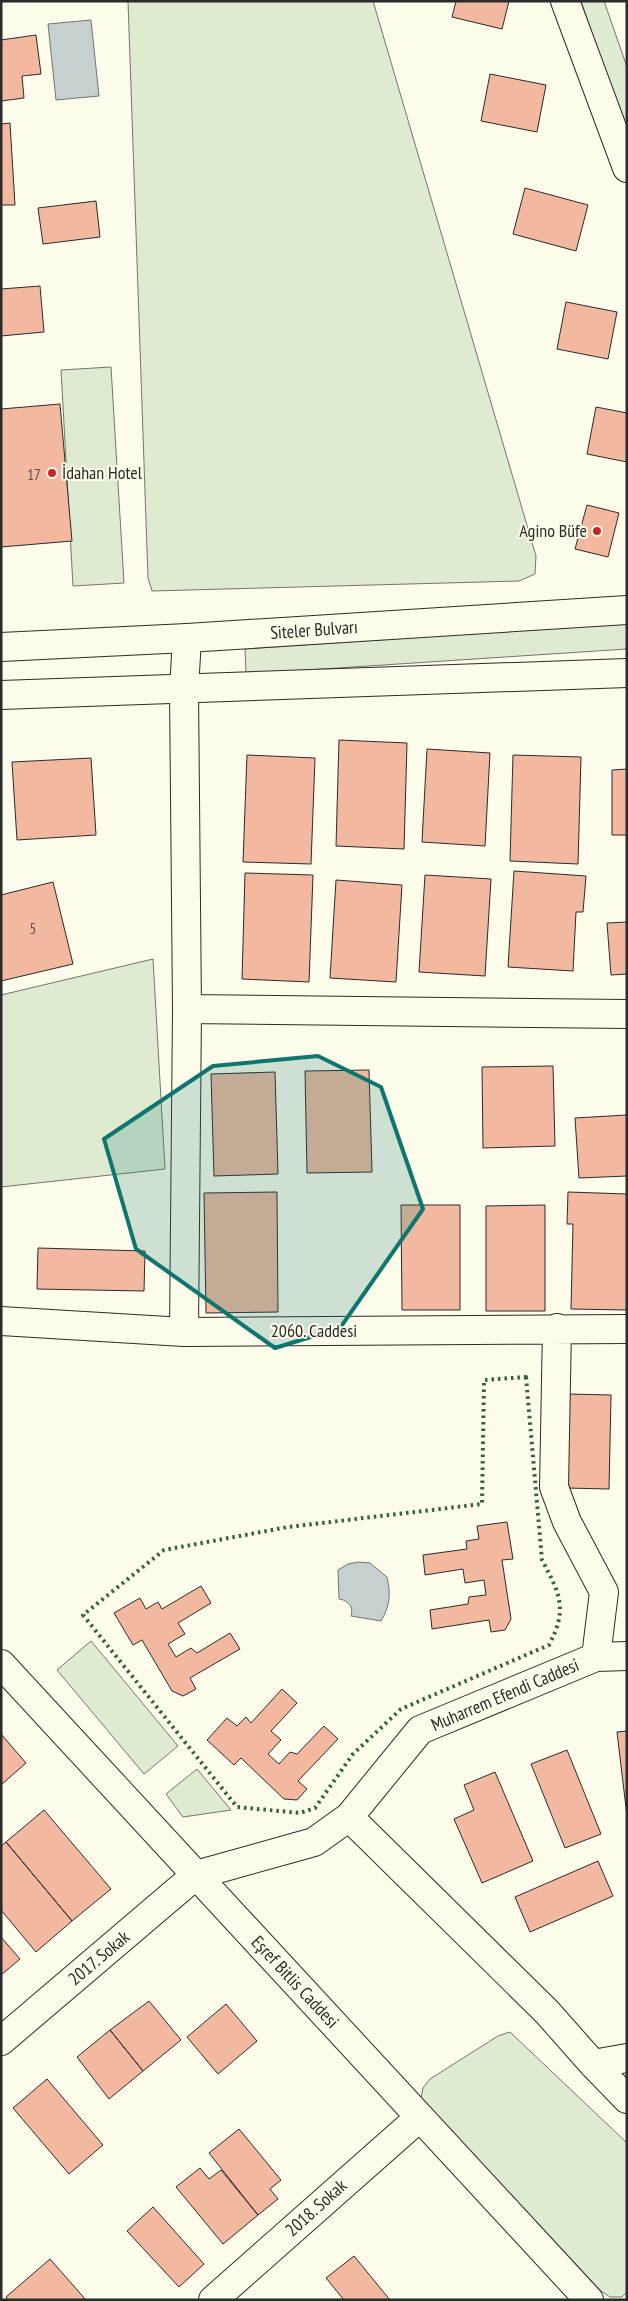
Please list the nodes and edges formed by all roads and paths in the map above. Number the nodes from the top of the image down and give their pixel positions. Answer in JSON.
{"nodes":[{"id":1,"x":565,"y":1,"type":"edge"},
{"id":2,"x":627,"y":168,"type":"edge"},
{"id":3,"x":627,"y":610,"type":"edge"},
{"id":4,"x":187,"y":638,"type":"junction"},
{"id":5,"x":1,"y":647,"type":"edge"},
{"id":6,"x":627,"y":673,"type":"edge"},
{"id":7,"x":184,"y":690,"type":"junction"},
{"id":8,"x":1,"y":695,"type":"edge"},
{"id":9,"x":187,"y":1010,"type":"junction"},
{"id":10,"x":627,"y":1014,"type":"edge"},
{"id":11,"x":1,"y":1321,"type":"edge"},
{"id":12,"x":557,"y":1328,"type":"junction"},
{"id":13,"x":627,"y":1329,"type":"edge"},
{"id":14,"x":184,"y":1332,"type":"junction"},
{"id":15,"x":627,"y":1656,"type":"edge"},
{"id":16,"x":596,"y":1657,"type":"junction"},
{"id":17,"x":1,"y":1664,"type":"edge"},
{"id":18,"x":349,"y":1817,"type":"junction"},
{"id":19,"x":196,"y":1875,"type":"junction"},
{"id":20,"x":1,"y":2041,"type":"edge"},
{"id":21,"x":627,"y":2058,"type":"edge"},
{"id":22,"x":593,"y":2064,"type":"junction"},
{"id":23,"x":627,"y":2099,"type":"edge"},
{"id":24,"x":420,"y":2117,"type":"junction"},
{"id":25,"x":213,"y":2300,"type":"edge"},
{"id":26,"x":589,"y":2300,"type":"edge"}],
"edges":[{"from":1,"to":2,"type":"street"},
{"from":3,"to":4,"type":"street","name":"Siteler Bulvarı"},
{"from":4,"to":5,"type":"street","name":"Siteler Bulvarı"},
{"from":4,"to":7,"type":"street"},
{"from":6,"to":7,"type":"street"},
{"from":7,"to":8,"type":"street"},
{"from":7,"to":9,"type":"street"},
{"from":9,"to":10,"type":"street"},
{"from":9,"to":14,"type":"street"},
{"from":11,"to":14,"type":"street","name":"2060. Caddesi"},
{"from":12,"to":13,"type":"street","name":"2060. Caddesi"},
{"from":12,"to":14,"type":"street","name":"2060. Caddesi"},
{"from":12,"to":16,"type":"street"},
{"from":15,"to":16,"type":"street","name":"Muharrem Efendi Caddesi"},
{"from":16,"to":18,"type":"street","name":"Muharrem Efendi Caddesi"},
{"from":17,"to":19,"type":"street","name":"Eşref Bitlis Caddesi"},
{"from":18,"to":19,"type":"street","name":"Muharrem Efendi Caddesi"},
{"from":18,"to":22,"type":"street"},
{"from":19,"to":20,"type":"street","name":"2017. Sokak"},
{"from":19,"to":24,"type":"street","name":"Eşref Bitlis Caddesi"},
{"from":21,"to":22,"type":"street"},
{"from":22,"to":23,"type":"street"},
{"from":24,"to":25,"type":"street","name":"2018. Sokak"},
{"from":24,"to":26,"type":"street","name":"Eşref Bitlis Caddesi"}]}
